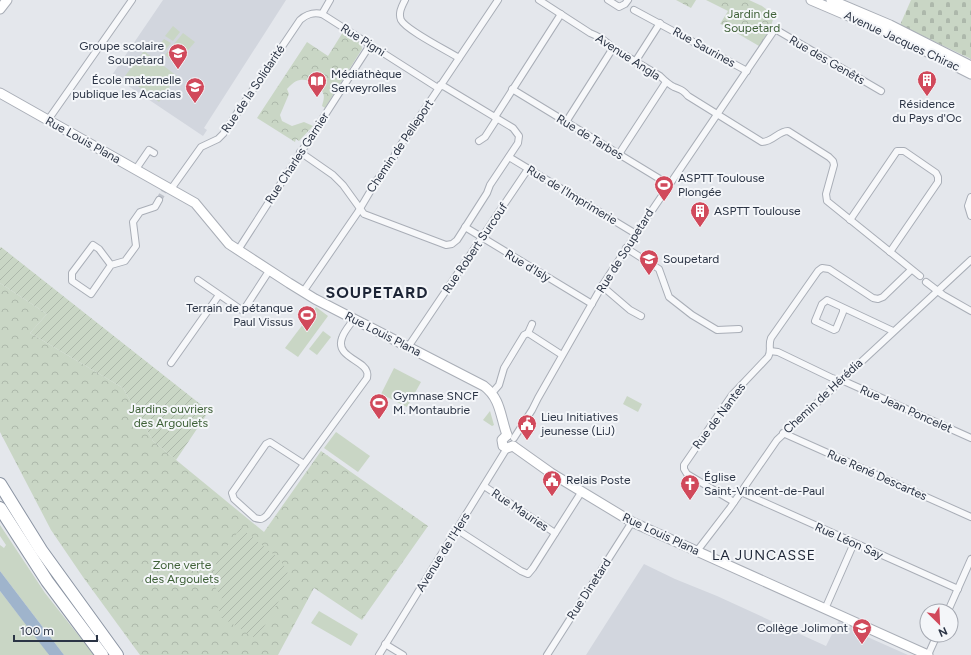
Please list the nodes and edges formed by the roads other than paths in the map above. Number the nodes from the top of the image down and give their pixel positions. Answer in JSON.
{"nodes":[{"id":1,"x":7,"y":0,"type":"edge"},
{"id":2,"x":132,"y":0,"type":"edge"},
{"id":3,"x":330,"y":0,"type":"edge"},
{"id":4,"x":498,"y":0,"type":"edge"},
{"id":5,"x":540,"y":0,"type":"edge"},
{"id":6,"x":608,"y":0,"type":"edge"},
{"id":7,"x":628,"y":0,"type":"edge"},
{"id":8,"x":811,"y":0,"type":"edge"},
{"id":9,"x":831,"y":0,"type":"edge"},
{"id":10,"x":405,"y":1,"type":"edge"},
{"id":11,"x":0,"y":10,"type":"edge"},
{"id":12,"x":634,"y":10,"type":"dead end"},
{"id":13,"x":322,"y":14,"type":"junction"},
{"id":14,"x":561,"y":14,"type":"junction"},
{"id":15,"x":660,"y":23,"type":"junction"},
{"id":16,"x":370,"y":45,"type":"junction"},
{"id":17,"x":613,"y":48,"type":"junction"},
{"id":18,"x":459,"y":58,"type":"junction"},
{"id":19,"x":635,"y":62,"type":"junction"},
{"id":20,"x":971,"y":66,"type":"edge"},
{"id":21,"x":747,"y":71,"type":"junction"},
{"id":22,"x":971,"y":74,"type":"edge"},
{"id":23,"x":666,"y":82,"type":"junction"},
{"id":24,"x":439,"y":87,"type":"junction"},
{"id":25,"x":512,"y":89,"type":"junction"},
{"id":26,"x":881,"y":91,"type":"dead end"},
{"id":27,"x":0,"y":93,"type":"edge"},
{"id":28,"x":717,"y":113,"type":"junction"},
{"id":29,"x":495,"y":116,"type":"junction"},
{"id":30,"x":48,"y":120,"type":"junction"},
{"id":31,"x":566,"y":122,"type":"junction"},
{"id":32,"x":479,"y":141,"type":"dead end"},
{"id":33,"x":300,"y":152,"type":"junction"},
{"id":34,"x":154,"y":153,"type":"dead end"},
{"id":35,"x":619,"y":154,"type":"junction"},
{"id":36,"x":509,"y":157,"type":"junction"},
{"id":37,"x":136,"y":169,"type":"junction"},
{"id":38,"x":528,"y":169,"type":"junction"},
{"id":39,"x":668,"y":184,"type":"junction"},
{"id":40,"x":167,"y":189,"type":"junction"},
{"id":41,"x":971,"y":197,"type":"edge"},
{"id":42,"x":159,"y":200,"type":"tunnel mouth"},
{"id":43,"x":360,"y":207,"type":"junction"},
{"id":44,"x":971,"y":216,"type":"edge"},
{"id":45,"x":850,"y":220,"type":"junction"},
{"id":46,"x":465,"y":227,"type":"junction"},
{"id":47,"x":636,"y":234,"type":"junction"},
{"id":48,"x":482,"y":238,"type":"junction"},
{"id":49,"x":626,"y":248,"type":"junction"},
{"id":50,"x":238,"y":250,"type":"junction"},
{"id":51,"x":890,"y":252,"type":"junction"},
{"id":52,"x":971,"y":260,"type":"edge"},
{"id":53,"x":111,"y":265,"type":"junction"},
{"id":54,"x":911,"y":270,"type":"junction"},
{"id":55,"x":270,"y":271,"type":"junction"},
{"id":56,"x":920,"y":276,"type":"dead end"},
{"id":57,"x":198,"y":280,"type":"dead end"},
{"id":58,"x":926,"y":282,"type":"dead end"},
{"id":59,"x":602,"y":286,"type":"junction"},
{"id":60,"x":938,"y":291,"type":"junction"},
{"id":61,"x":303,"y":292,"type":"junction"},
{"id":62,"x":219,"y":295,"type":"junction"},
{"id":63,"x":592,"y":304,"type":"junction"},
{"id":64,"x":843,"y":308,"type":"junction"},
{"id":65,"x":971,"y":311,"type":"edge"},
{"id":66,"x":641,"y":316,"type":"dead end"},
{"id":67,"x":354,"y":319,"type":"junction"},
{"id":68,"x":532,"y":324,"type":"dead end"},
{"id":69,"x":739,"y":329,"type":"dead end"},
{"id":70,"x":893,"y":331,"type":"junction"},
{"id":71,"x":528,"y":333,"type":"junction"},
{"id":72,"x":408,"y":347,"type":"junction"},
{"id":73,"x":770,"y":351,"type":"junction"},
{"id":74,"x":562,"y":355,"type":"junction"},
{"id":75,"x":171,"y":363,"type":"dead end"},
{"id":76,"x":841,"y":380,"type":"junction"},
{"id":77,"x":492,"y":393,"type":"junction"},
{"id":78,"x":783,"y":432,"type":"junction"},
{"id":79,"x":971,"y":438,"type":"edge"},
{"id":80,"x":510,"y":442,"type":"junction"},
{"id":81,"x":304,"y":464,"type":"junction"},
{"id":82,"x":0,"y":484,"type":"edge"},
{"id":83,"x":484,"y":486,"type":"junction"},
{"id":84,"x":582,"y":491,"type":"junction"},
{"id":85,"x":741,"y":492,"type":"junction"},
{"id":86,"x":734,"y":502,"type":"junction"},
{"id":87,"x":0,"y":508,"type":"edge"},
{"id":88,"x":0,"y":514,"type":"edge"},
{"id":89,"x":971,"y":517,"type":"edge"},
{"id":90,"x":632,"y":522,"type":"junction"},
{"id":91,"x":456,"y":529,"type":"junction"},
{"id":92,"x":555,"y":533,"type":"junction"},
{"id":93,"x":854,"y":543,"type":"junction"},
{"id":94,"x":23,"y":544,"type":"junction"},
{"id":95,"x":697,"y":551,"type":"junction"},
{"id":96,"x":971,"y":560,"type":"edge"},
{"id":97,"x":958,"y":589,"type":"junction"},
{"id":98,"x":952,"y":603,"type":"edge"},
{"id":99,"x":825,"y":609,"type":"junction"},
{"id":100,"x":933,"y":643,"type":"edge"},
{"id":101,"x":385,"y":644,"type":"junction"},
{"id":102,"x":102,"y":655,"type":"edge"},
{"id":103,"x":118,"y":655,"type":"edge"},
{"id":104,"x":379,"y":655,"type":"edge"},
{"id":105,"x":403,"y":655,"type":"edge"},
{"id":106,"x":547,"y":655,"type":"edge"},
{"id":107,"x":928,"y":655,"type":"edge"}],
"edges":[{"from":1,"to":11,"type":"street"},
{"from":2,"to":30,"type":"street"},
{"from":3,"to":13,"type":"street"},
{"from":4,"to":18,"type":"street","name":"Chemin de Pelleport"},
{"from":5,"to":14,"type":"street","name":"Avenue Angla"},
{"from":6,"to":7,"type":"street"},
{"from":8,"to":22,"type":"street","name":"Avenue Jacques Chirac"},
{"from":9,"to":20,"type":"street","name":"Avenue Jacques Chirac"},
{"from":10,"to":18,"type":"street"},
{"from":12,"to":15,"type":"street","name":"Rue Saurines"},
{"from":13,"to":16,"type":"street","name":"Rue Pigni"},
{"from":13,"to":40,"type":"street","name":"Rue de la Solidarité"},
{"from":14,"to":17,"type":"street","name":"Avenue Angla"},
{"from":14,"to":25,"type":"street"},
{"from":15,"to":19,"type":"street","name":"Rue Saurines"},
{"from":15,"to":21,"type":"street","name":"Rue Saurines"},
{"from":16,"to":24,"type":"street","name":"Rue Pigni"},
{"from":16,"to":33,"type":"street","name":"Rue Charles Garnier"},
{"from":17,"to":19,"type":"street","name":"Avenue Angla"},
{"from":17,"to":31,"type":"street"},
{"from":18,"to":24,"type":"street","name":"Chemin de Pelleport"},
{"from":19,"to":23,"type":"street","name":"Avenue Angla"},
{"from":21,"to":26,"type":"street","name":"Rue des Genêts"},
{"from":21,"to":28,"type":"street","name":"Rue de Soupetard"},
{"from":23,"to":28,"type":"street","name":"Avenue Angla"},
{"from":23,"to":35,"type":"street"},
{"from":24,"to":29,"type":"street","name":"Rue Pigni"},
{"from":24,"to":43,"type":"street","name":"Chemin de Pelleport"},
{"from":25,"to":29,"type":"street"},
{"from":25,"to":31,"type":"street","name":"Rue de Tarbes"},
{"from":27,"to":30,"type":"street","name":"Rue Louis Plana"},
{"from":28,"to":39,"type":"street","name":"Rue de Soupetard"},
{"from":28,"to":45,"type":"street","name":"Avenue Angla"},
{"from":29,"to":32,"type":"street"},
{"from":29,"to":36,"type":"street","name":"Rue Pigni"},
{"from":30,"to":37,"type":"street","name":"Rue Louis Plana"},
{"from":31,"to":35,"type":"street","name":"Rue de Tarbes"},
{"from":33,"to":43,"type":"street"},
{"from":33,"to":50,"type":"street","name":"Rue Charles Garnier"},
{"from":34,"to":37,"type":"street"},
{"from":35,"to":39,"type":"street","name":"Rue de Tarbes"},
{"from":36,"to":38,"type":"street","name":"Rue de l'Imprimerie"},
{"from":36,"to":46,"type":"street"},
{"from":37,"to":40,"type":"street","name":"Rue Louis Plana"},
{"from":38,"to":47,"type":"street","name":"Rue de l'Imprimerie"},
{"from":38,"to":48,"type":"street","name":"Rue Robert Surcouf"},
{"from":39,"to":47,"type":"street","name":"Rue de Soupetard"},
{"from":40,"to":50,"type":"street","name":"Rue Louis Plana"},
{"from":41,"to":44,"type":"street"},
{"from":42,"to":53,"type":"street"},
{"from":43,"to":46,"type":"street"},
{"from":43,"to":61,"type":"street","name":"Chemin de Pelleport"},
{"from":45,"to":51,"type":"street"},
{"from":45,"to":51,"type":"street"},
{"from":46,"to":48,"type":"street","name":"Rue d'Isly"},
{"from":47,"to":49,"type":"street","name":"Rue de Soupetard"},
{"from":48,"to":63,"type":"street","name":"Rue d'Isly"},
{"from":48,"to":72,"type":"street","name":"Rue Robert Surcouf"},
{"from":49,"to":59,"type":"street","name":"Rue de Soupetard"},
{"from":49,"to":69,"type":"street"},
{"from":50,"to":55,"type":"street","name":"Rue Louis Plana"},
{"from":51,"to":54,"type":"street"},
{"from":52,"to":60,"type":"street","name":"Chemin de Hérédia"},
{"from":53,"to":53,"type":"street"},
{"from":54,"to":56,"type":"street"},
{"from":54,"to":73,"type":"street","name":"Rue de Nantes"},
{"from":55,"to":61,"type":"street","name":"Rue Louis Plana"},
{"from":55,"to":62,"type":"street"},
{"from":57,"to":62,"type":"street"},
{"from":58,"to":60,"type":"street"},
{"from":59,"to":63,"type":"street","name":"Rue de Soupetard"},
{"from":59,"to":66,"type":"street"},
{"from":60,"to":65,"type":"street"},
{"from":60,"to":70,"type":"street","name":"Chemin de Hérédia"},
{"from":61,"to":67,"type":"street","name":"Rue Louis Plana"},
{"from":62,"to":75,"type":"street"},
{"from":63,"to":74,"type":"street","name":"Rue de Soupetard"},
{"from":64,"to":64,"type":"street"},
{"from":64,"to":70,"type":"street"},
{"from":67,"to":72,"type":"street","name":"Rue Louis Plana"},
{"from":67,"to":81,"type":"street"},
{"from":68,"to":71,"type":"street"},
{"from":70,"to":76,"type":"street","name":"Chemin de Hérédia"},
{"from":71,"to":74,"type":"street"},
{"from":71,"to":77,"type":"street"},
{"from":72,"to":77,"type":"street","name":"Rue Louis Plana"},
{"from":73,"to":76,"type":"street","name":"Rue Jean Poncelet"},
{"from":73,"to":86,"type":"street","name":"Rue de Nantes"},
{"from":74,"to":80,"type":"street","name":"Rue de Soupetard"},
{"from":76,"to":78,"type":"street","name":"Chemin de Hérédia"},
{"from":76,"to":79,"type":"street","name":"Rue Jean Poncelet"},
{"from":77,"to":80,"type":"street"},
{"from":78,"to":85,"type":"street","name":"Chemin de Hérédia"},
{"from":78,"to":89,"type":"street","name":"Rue René Descartes"},
{"from":80,"to":83,"type":"street","name":"Avenue de l'Hers"},
{"from":80,"to":84,"type":"street","name":"Rue Louis Plana"},
{"from":81,"to":81,"type":"street"},
{"from":82,"to":103,"type":"highway"},
{"from":83,"to":91,"type":"street","name":"Avenue de l'Hers"},
{"from":83,"to":92,"type":"street","name":"Rue Mauries"},
{"from":84,"to":90,"type":"street","name":"Rue Louis Plana"},
{"from":84,"to":92,"type":"street"},
{"from":85,"to":86,"type":"street","name":"Chemin de Hérédia"},
{"from":85,"to":93,"type":"street","name":"Rue Léon Say"},
{"from":86,"to":95,"type":"street","name":"Chemin de Hérédia"},
{"from":87,"to":94,"type":"highway"},
{"from":88,"to":94,"type":"highway"},
{"from":90,"to":95,"type":"street","name":"Rue Louis Plana"},
{"from":90,"to":106,"type":"street","name":"Rue Dinetard"},
{"from":91,"to":92,"type":"street"},
{"from":91,"to":101,"type":"street","name":"Avenue de l'Hers"},
{"from":93,"to":97,"type":"street","name":"Rue Léon Say"},
{"from":93,"to":99,"type":"street"},
{"from":94,"to":102,"type":"highway"},
{"from":95,"to":99,"type":"street","name":"Rue Louis Plana"},
{"from":96,"to":97,"type":"street"},
{"from":97,"to":98,"type":"street"},
{"from":99,"to":107,"type":"street","name":"Rue Louis Plana"},
{"from":100,"to":107,"type":"street"},
{"from":101,"to":104,"type":"street","name":"Avenue de l'Hers"},
{"from":101,"to":105,"type":"street"}]}
